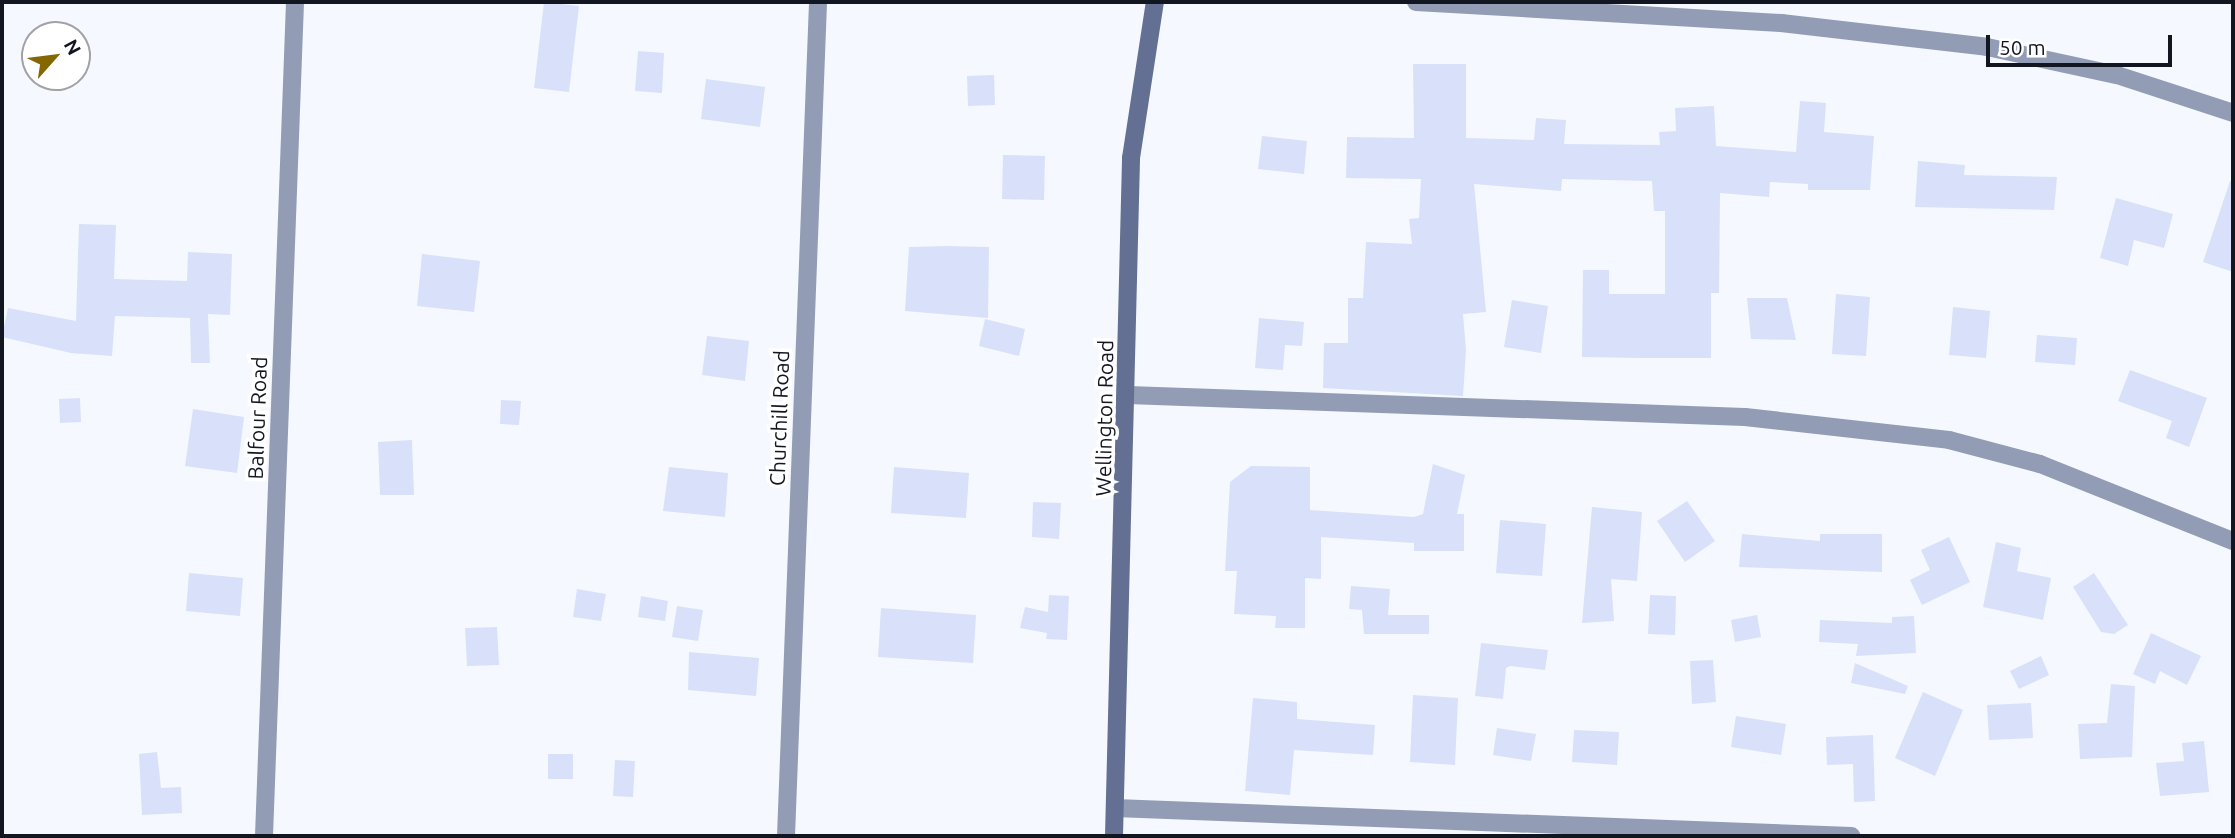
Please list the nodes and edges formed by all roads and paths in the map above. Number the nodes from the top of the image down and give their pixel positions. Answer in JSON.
{"nodes":[{"id":1,"x":295,"y":2,"type":"edge"},
{"id":2,"x":818,"y":2,"type":"edge"},
{"id":3,"x":1155,"y":2,"type":"edge"},
{"id":4,"x":1416,"y":2,"type":"edge"},
{"id":5,"x":2233,"y":113,"type":"edge"},
{"id":6,"x":1128,"y":395,"type":"junction"},
{"id":7,"x":2233,"y":541,"type":"edge"},
{"id":8,"x":1115,"y":808,"type":"junction"},
{"id":9,"x":264,"y":836,"type":"edge"},
{"id":10,"x":786,"y":836,"type":"edge"},
{"id":11,"x":1114,"y":836,"type":"edge"},
{"id":12,"x":1851,"y":836,"type":"edge"}],
"edges":[{"from":1,"to":9,"type":"street","name":"Balfour Road"},
{"from":2,"to":10,"type":"street","name":"Churchill Road"},
{"from":3,"to":6,"type":"main road","name":"Wellington Road"},
{"from":4,"to":5,"type":"street"},
{"from":6,"to":7,"type":"street"},
{"from":6,"to":8,"type":"main road","name":"Wellington Road"},
{"from":8,"to":11,"type":"main road","name":"Wellington Road"},
{"from":8,"to":12,"type":"street"}]}
